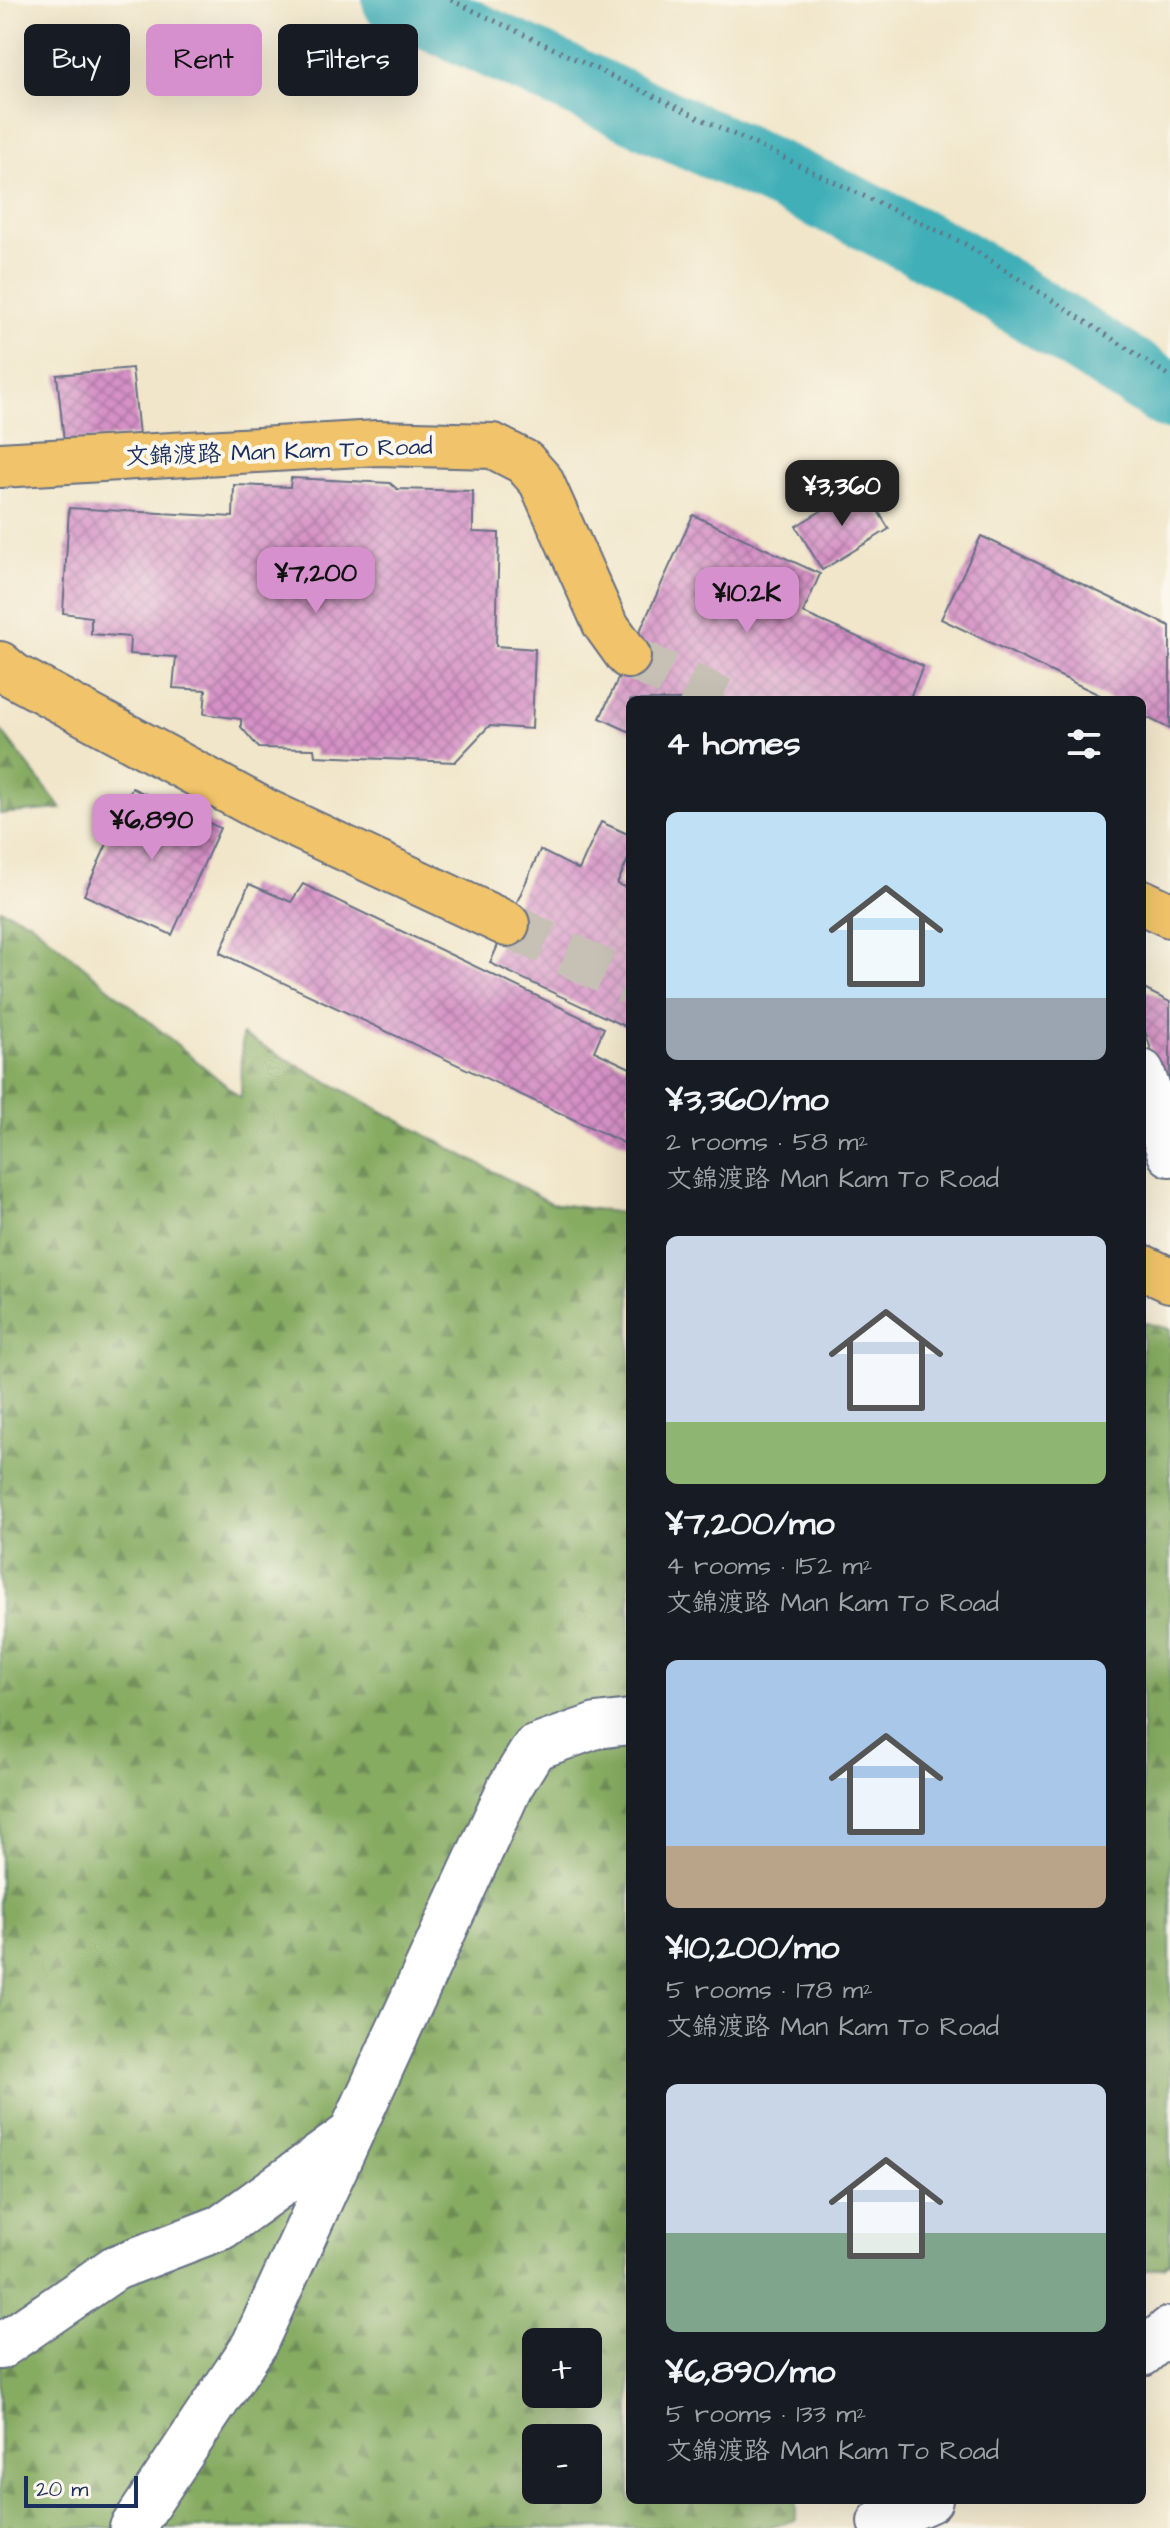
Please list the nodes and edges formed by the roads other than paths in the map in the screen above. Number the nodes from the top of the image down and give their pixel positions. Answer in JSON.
{"nodes":[{"id":1,"x":0,"y":465,"type":"edge"},
{"id":2,"x":628,"y":656,"type":"tunnel mouth"},
{"id":3,"x":0,"y":664,"type":"edge"},
{"id":4,"x":1146,"y":904,"type":"edge"},
{"id":5,"x":1170,"y":915,"type":"edge"},
{"id":6,"x":507,"y":924,"type":"tunnel mouth"},
{"id":7,"x":1146,"y":1084,"type":"edge"},
{"id":8,"x":1170,"y":1154,"type":"edge"},
{"id":9,"x":1146,"y":1269,"type":"edge"},
{"id":10,"x":1170,"y":1280,"type":"edge"},
{"id":11,"x":626,"y":1722,"type":"edge"},
{"id":12,"x":351,"y":2134,"type":"junction"},
{"id":13,"x":1170,"y":2329,"type":"edge"},
{"id":14,"x":0,"y":2347,"type":"edge"},
{"id":15,"x":1146,"y":2350,"type":"edge"},
{"id":16,"x":921,"y":2504,"type":"edge"},
{"id":17,"x":880,"y":2522,"type":"dead end"},
{"id":18,"x":132,"y":2528,"type":"edge"}],
"edges":[{"from":1,"to":2,"type":"main road","name":"文錦渡路 Man Kam To Road"},
{"from":3,"to":6,"type":"main road"},
{"from":4,"to":5,"type":"main road"},
{"from":7,"to":8,"type":"street"},
{"from":9,"to":10,"type":"main road"},
{"from":11,"to":12,"type":"street"},
{"from":12,"to":14,"type":"street"},
{"from":12,"to":18,"type":"street"},
{"from":13,"to":15,"type":"street"},
{"from":16,"to":17,"type":"street"}]}
